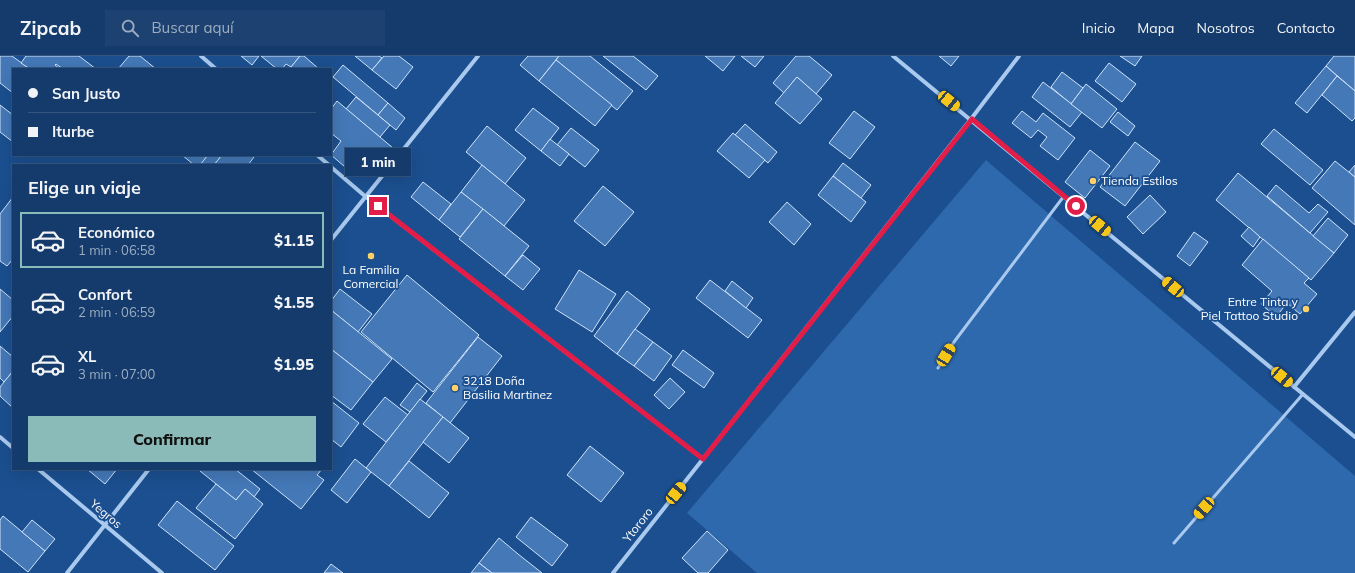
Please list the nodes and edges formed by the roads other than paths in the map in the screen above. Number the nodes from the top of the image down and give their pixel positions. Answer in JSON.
{"nodes":[{"id":1,"x":201,"y":56,"type":"edge"},
{"id":2,"x":478,"y":56,"type":"edge"},
{"id":3,"x":893,"y":56,"type":"edge"},
{"id":4,"x":1019,"y":56,"type":"edge"},
{"id":5,"x":215,"y":68,"type":"edge"},
{"id":6,"x":972,"y":119,"type":"junction"},
{"id":7,"x":318,"y":156,"type":"edge"},
{"id":8,"x":328,"y":164,"type":"edge"},
{"id":9,"x":332,"y":168,"type":"edge"},
{"id":10,"x":1064,"y":196,"type":"junction"},
{"id":11,"x":366,"y":197,"type":"junction"},
{"id":12,"x":332,"y":239,"type":"edge"},
{"id":13,"x":1355,"y":312,"type":"edge"},
{"id":14,"x":938,"y":368,"type":"dead end"},
{"id":15,"x":1294,"y":387,"type":"junction"},
{"id":16,"x":1303,"y":394,"type":"junction"},
{"id":17,"x":0,"y":437,"type":"edge"},
{"id":18,"x":1355,"y":437,"type":"edge"},
{"id":19,"x":12,"y":447,"type":"edge"},
{"id":20,"x":703,"y":459,"type":"junction"},
{"id":21,"x":39,"y":470,"type":"edge"},
{"id":22,"x":148,"y":470,"type":"edge"},
{"id":23,"x":104,"y":525,"type":"junction"},
{"id":24,"x":1174,"y":543,"type":"dead end"},
{"id":25,"x":66,"y":573,"type":"edge"},
{"id":26,"x":162,"y":573,"type":"edge"},
{"id":27,"x":613,"y":573,"type":"edge"}],
"edges":[{"from":1,"to":5,"type":"street"},
{"from":2,"to":11,"type":"street"},
{"from":3,"to":6,"type":"street"},
{"from":4,"to":6,"type":"street","name":"Ytororo"},
{"from":6,"to":10,"type":"street"},
{"from":6,"to":20,"type":"street","name":"Ytororo"},
{"from":7,"to":8,"type":"street"},
{"from":9,"to":11,"type":"street"},
{"from":10,"to":14,"type":"lane"},
{"from":10,"to":15,"type":"street"},
{"from":11,"to":12,"type":"street"},
{"from":11,"to":20,"type":"street"},
{"from":13,"to":15,"type":"street"},
{"from":15,"to":16,"type":"street"},
{"from":16,"to":18,"type":"street"},
{"from":16,"to":24,"type":"lane"},
{"from":17,"to":19,"type":"street"},
{"from":20,"to":27,"type":"street","name":"Ytororo"},
{"from":21,"to":23,"type":"street","name":"Yegros"},
{"from":22,"to":23,"type":"street"},
{"from":23,"to":25,"type":"street"},
{"from":23,"to":26,"type":"street","name":"Yegros"}]}
